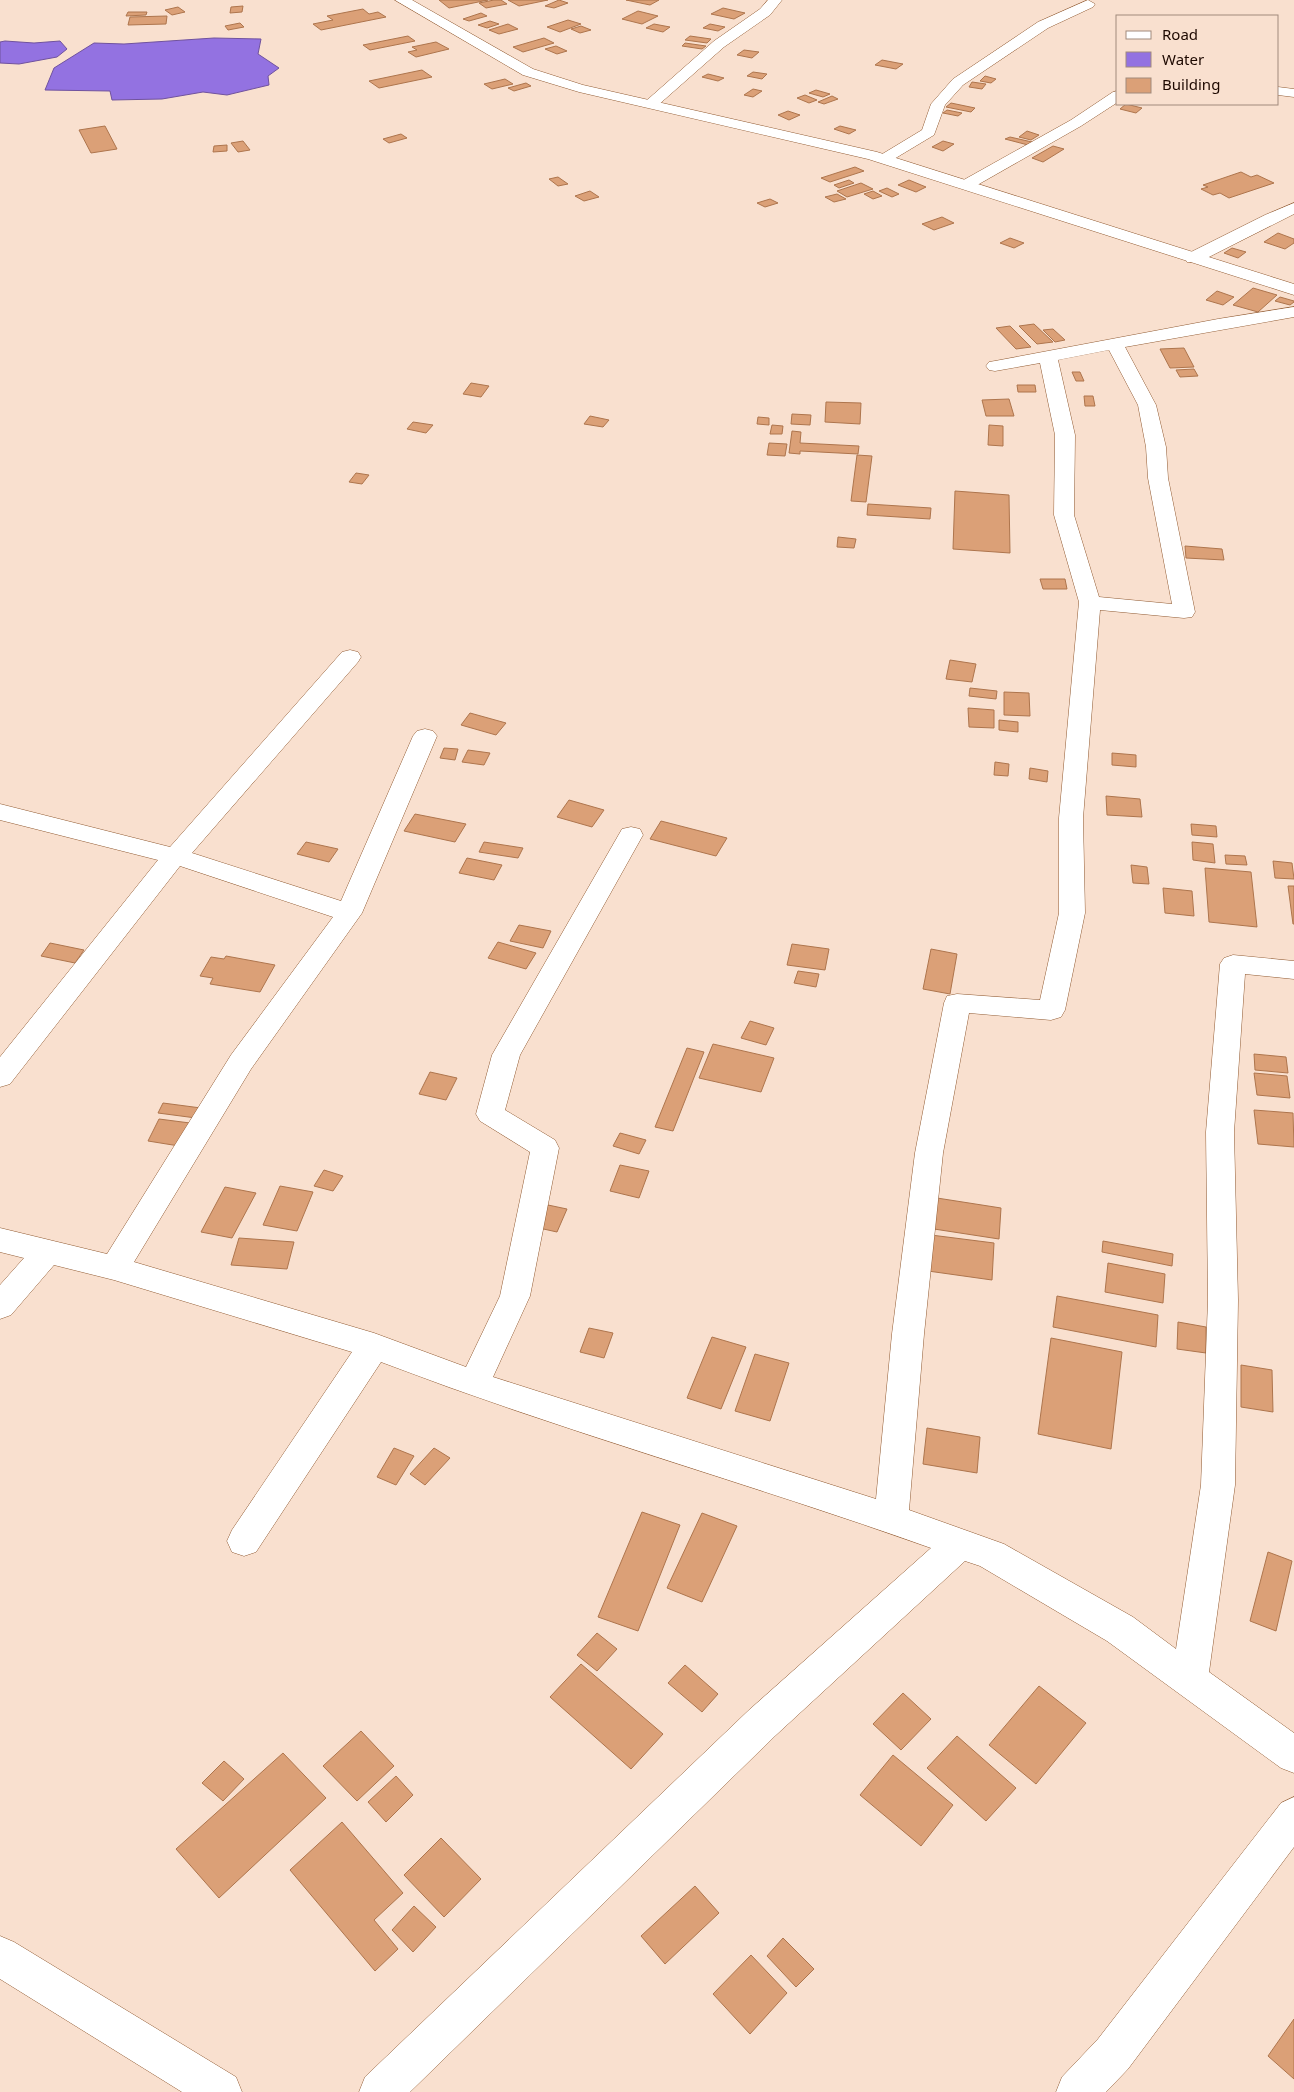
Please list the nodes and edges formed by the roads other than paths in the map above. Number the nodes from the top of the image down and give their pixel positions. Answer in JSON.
{"nodes":[{"id":1,"x":402,"y":0,"type":"edge"},
{"id":2,"x":775,"y":0,"type":"edge"},
{"id":3,"x":1088,"y":4,"type":"dead end"},
{"id":4,"x":1279,"y":91,"type":"edge"},
{"id":5,"x":1294,"y":93,"type":"edge"},
{"id":6,"x":1116,"y":95,"type":"edge"},
{"id":7,"x":651,"y":104,"type":"junction"},
{"id":8,"x":884,"y":159,"type":"junction"},
{"id":9,"x":966,"y":186,"type":"junction"},
{"id":10,"x":1294,"y":208,"type":"edge"},
{"id":11,"x":1193,"y":258,"type":"junction"},
{"id":12,"x":1294,"y":290,"type":"edge"},
{"id":13,"x":1294,"y":312,"type":"edge"},
{"id":14,"x":1115,"y":344,"type":"junction"},
{"id":15,"x":1048,"y":356,"type":"junction"},
{"id":16,"x":995,"y":366,"type":"dead end"},
{"id":17,"x":1090,"y":602,"type":"junction"},
{"id":18,"x":350,"y":656,"type":"dead end"},
{"id":19,"x":425,"y":736,"type":"dead end"},
{"id":20,"x":0,"y":812,"type":"edge"},
{"id":21,"x":632,"y":835,"type":"dead end"},
{"id":22,"x":175,"y":856,"type":"junction"},
{"id":23,"x":349,"y":913,"type":"junction"},
{"id":24,"x":1294,"y":970,"type":"edge"},
{"id":25,"x":0,"y":1077,"type":"edge"},
{"id":26,"x":0,"y":1240,"type":"edge"},
{"id":27,"x":48,"y":1252,"type":"junction"},
{"id":28,"x":114,"y":1268,"type":"junction"},
{"id":29,"x":0,"y":1306,"type":"edge"},
{"id":30,"x":374,"y":1346,"type":"junction"},
{"id":31,"x":474,"y":1384,"type":"junction"},
{"id":32,"x":891,"y":1519,"type":"junction"},
{"id":33,"x":244,"y":1541,"type":"dead end"},
{"id":34,"x":960,"y":1544,"type":"junction"},
{"id":35,"x":1190,"y":1679,"type":"junction"},
{"id":36,"x":1294,"y":1755,"type":"edge"},
{"id":37,"x":1294,"y":1816,"type":"edge"},
{"id":38,"x":0,"y":1956,"type":"edge"},
{"id":39,"x":221,"y":2092,"type":"edge"},
{"id":40,"x":380,"y":2092,"type":"edge"},
{"id":41,"x":1077,"y":2092,"type":"edge"}],
"edges":[{"from":1,"to":7,"type":"street"},
{"from":2,"to":7,"type":"street"},
{"from":3,"to":8,"type":"street"},
{"from":4,"to":5,"type":"street"},
{"from":6,"to":9,"type":"street"},
{"from":7,"to":8,"type":"street"},
{"from":8,"to":9,"type":"street"},
{"from":9,"to":11,"type":"street"},
{"from":10,"to":11,"type":"street"},
{"from":11,"to":12,"type":"street"},
{"from":13,"to":14,"type":"street"},
{"from":14,"to":15,"type":"street"},
{"from":14,"to":17,"type":"street"},
{"from":15,"to":16,"type":"street"},
{"from":15,"to":17,"type":"street"},
{"from":17,"to":32,"type":"street"},
{"from":18,"to":22,"type":"street"},
{"from":19,"to":23,"type":"street"},
{"from":20,"to":22,"type":"street"},
{"from":21,"to":31,"type":"street"},
{"from":22,"to":23,"type":"street"},
{"from":22,"to":25,"type":"street"},
{"from":23,"to":28,"type":"street"},
{"from":24,"to":35,"type":"street"},
{"from":26,"to":27,"type":"street"},
{"from":27,"to":28,"type":"street"},
{"from":27,"to":29,"type":"street"},
{"from":28,"to":30,"type":"street"},
{"from":30,"to":31,"type":"street"},
{"from":30,"to":33,"type":"street"},
{"from":31,"to":32,"type":"street"},
{"from":32,"to":34,"type":"street"},
{"from":34,"to":35,"type":"street"},
{"from":34,"to":40,"type":"street"},
{"from":35,"to":36,"type":"street"},
{"from":37,"to":41,"type":"street"},
{"from":38,"to":39,"type":"street"}]}
